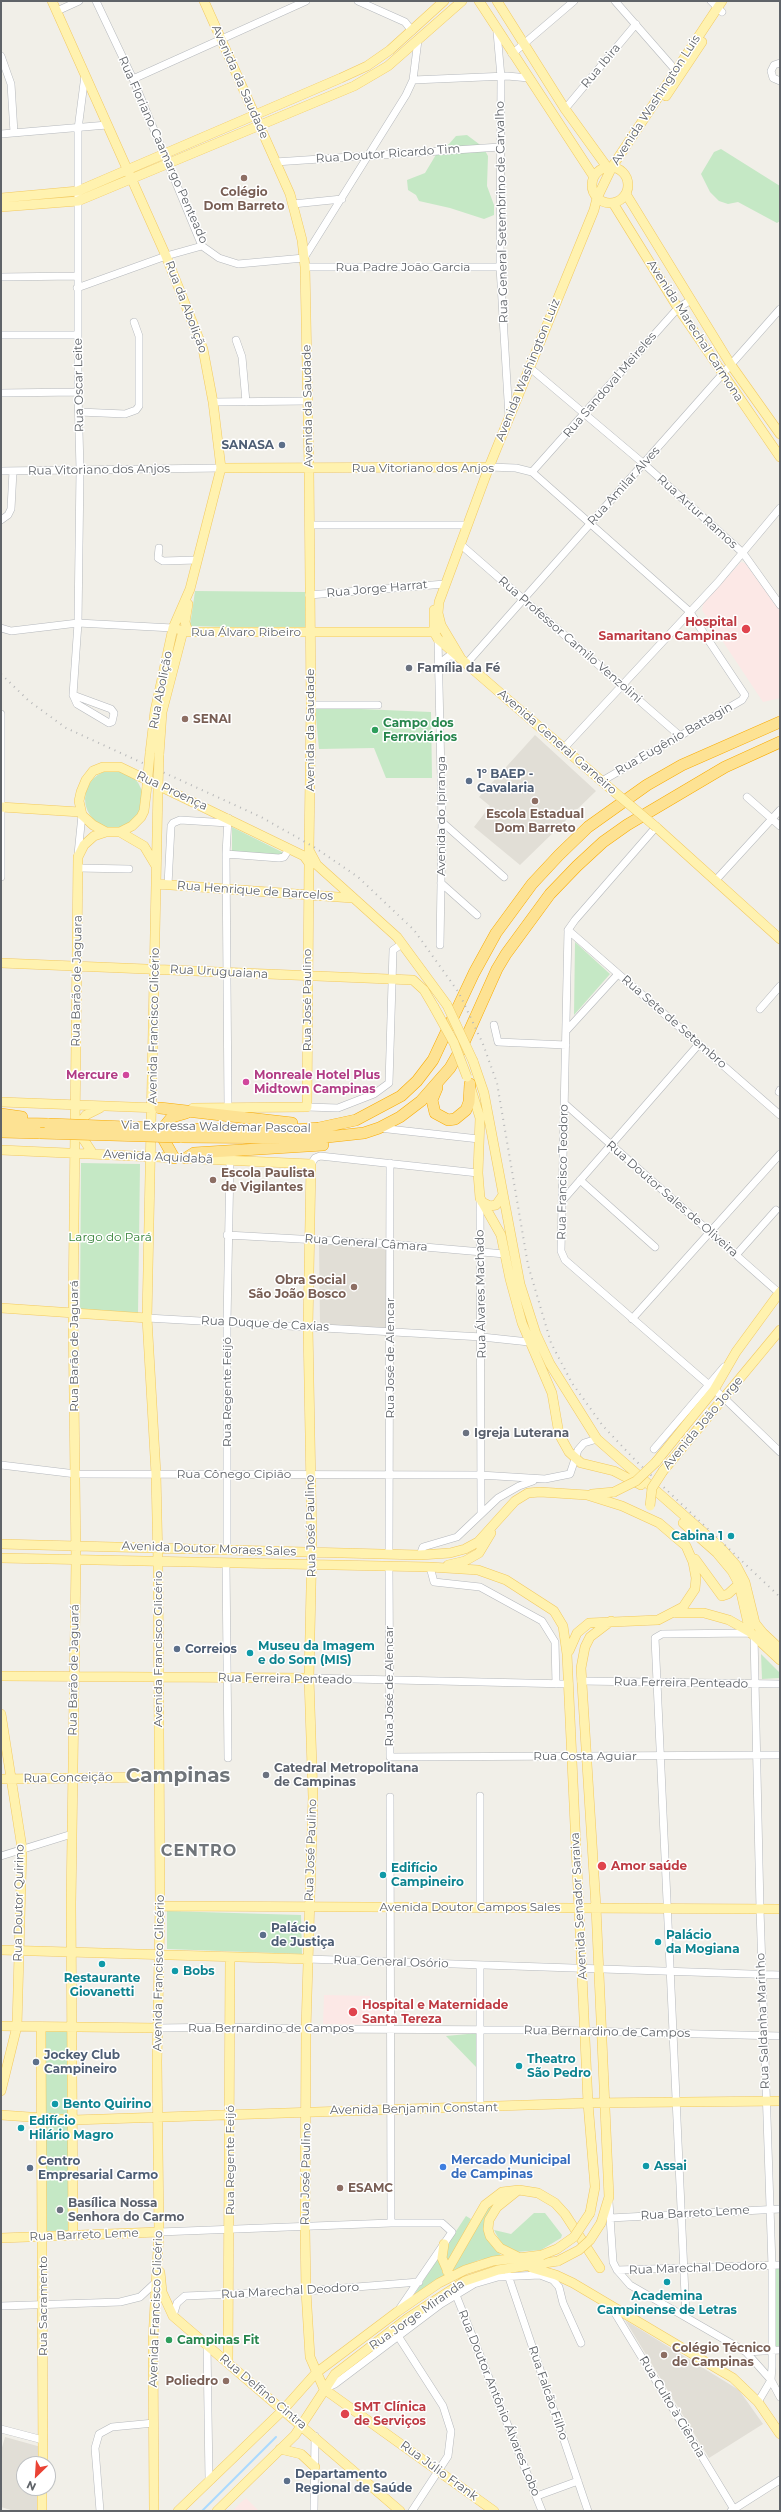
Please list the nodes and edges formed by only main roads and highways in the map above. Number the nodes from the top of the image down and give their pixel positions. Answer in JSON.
{"nodes":[{"id":1,"x":52,"y":1,"type":"edge"},
{"id":2,"x":204,"y":1,"type":"edge"},
{"id":3,"x":444,"y":1,"type":"edge"},
{"id":4,"x":462,"y":1,"type":"edge"},
{"id":5,"x":471,"y":1,"type":"edge"},
{"id":6,"x":479,"y":1,"type":"edge"},
{"id":7,"x":497,"y":1,"type":"edge"},
{"id":8,"x":729,"y":1,"type":"edge"},
{"id":9,"x":718,"y":5,"type":"edge"},
{"id":10,"x":254,"y":116,"type":"junction"},
{"id":11,"x":259,"y":126,"type":"junction"},
{"id":12,"x":612,"y":168,"type":"junction"},
{"id":13,"x":126,"y":170,"type":"junction"},
{"id":14,"x":594,"y":177,"type":"junction"},
{"id":15,"x":130,"y":179,"type":"junction"},
{"id":16,"x":626,"y":194,"type":"junction"},
{"id":17,"x":1,"y":198,"type":"edge"},
{"id":18,"x":598,"y":200,"type":"junction"},
{"id":19,"x":613,"y":203,"type":"junction"},
{"id":20,"x":1,"y":207,"type":"edge"},
{"id":21,"x":780,"y":434,"type":"edge"},
{"id":22,"x":780,"y":457,"type":"edge"},
{"id":23,"x":489,"y":467,"type":"junction"},
{"id":24,"x":221,"y":468,"type":"junction"},
{"id":25,"x":309,"y":468,"type":"junction"},
{"id":26,"x":444,"y":585,"type":"junction"},
{"id":27,"x":190,"y":589,"type":"junction"},
{"id":28,"x":173,"y":628,"type":"junction"},
{"id":29,"x":443,"y":628,"type":"junction"},
{"id":30,"x":185,"y":631,"type":"junction"},
{"id":31,"x":310,"y":632,"type":"junction"},
{"id":32,"x":436,"y":635,"type":"junction"},
{"id":33,"x":463,"y":660,"type":"junction"},
{"id":34,"x":780,"y":722,"type":"edge"},
{"id":35,"x":780,"y":742,"type":"edge"},
{"id":36,"x":154,"y":754,"type":"junction"},
{"id":37,"x":2,"y":807,"type":"edge"},
{"id":38,"x":81,"y":814,"type":"junction"},
{"id":39,"x":106,"y":832,"type":"junction"},
{"id":40,"x":120,"y":832,"type":"junction"},
{"id":41,"x":157,"y":868,"type":"junction"},
{"id":42,"x":157,"y":884,"type":"junction"},
{"id":43,"x":308,"y":894,"type":"junction"},
{"id":44,"x":352,"y":898,"type":"junction"},
{"id":45,"x":780,"y":939,"type":"edge"},
{"id":46,"x":1,"y":964,"type":"edge"},
{"id":47,"x":418,"y":964,"type":"junction"},
{"id":48,"x":77,"y":965,"type":"junction"},
{"id":49,"x":154,"y":968,"type":"junction"},
{"id":50,"x":308,"y":975,"type":"junction"},
{"id":51,"x":413,"y":980,"type":"junction"},
{"id":52,"x":441,"y":1080,"type":"junction"},
{"id":53,"x":468,"y":1080,"type":"junction"},
{"id":54,"x":1,"y":1102,"type":"edge"},
{"id":55,"x":76,"y":1106,"type":"junction"},
{"id":56,"x":102,"y":1107,"type":"junction"},
{"id":57,"x":156,"y":1108,"type":"junction"},
{"id":58,"x":192,"y":1112,"type":"junction"},
{"id":59,"x":1,"y":1114,"type":"edge"},
{"id":60,"x":356,"y":1120,"type":"junction"},
{"id":61,"x":1,"y":1123,"type":"edge"},
{"id":62,"x":40,"y":1128,"type":"junction"},
{"id":63,"x":1,"y":1132,"type":"edge"},
{"id":64,"x":180,"y":1133,"type":"junction"},
{"id":65,"x":364,"y":1133,"type":"junction"},
{"id":66,"x":1,"y":1139,"type":"edge"},
{"id":67,"x":151,"y":1141,"type":"junction"},
{"id":68,"x":1,"y":1150,"type":"edge"},
{"id":69,"x":76,"y":1153,"type":"junction"},
{"id":70,"x":94,"y":1154,"type":"junction"},
{"id":71,"x":129,"y":1155,"type":"junction"},
{"id":72,"x":150,"y":1156,"type":"junction"},
{"id":73,"x":174,"y":1158,"type":"junction"},
{"id":74,"x":186,"y":1158,"type":"junction"},
{"id":75,"x":311,"y":1164,"type":"joint"},
{"id":76,"x":503,"y":1195,"type":"junction"},
{"id":77,"x":481,"y":1200,"type":"junction"},
{"id":78,"x":778,"y":1297,"type":"edge"},
{"id":79,"x":1,"y":1308,"type":"edge"},
{"id":80,"x":74,"y":1314,"type":"junction"},
{"id":81,"x":147,"y":1318,"type":"junction"},
{"id":82,"x":780,"y":1330,"type":"edge"},
{"id":83,"x":587,"y":1495,"type":"junction"},
{"id":84,"x":499,"y":1518,"type":"junction"},
{"id":85,"x":659,"y":1523,"type":"junction"},
{"id":86,"x":1,"y":1544,"type":"edge"},
{"id":87,"x":76,"y":1546,"type":"junction"},
{"id":88,"x":686,"y":1546,"type":"junction"},
{"id":89,"x":158,"y":1548,"type":"junction"},
{"id":90,"x":312,"y":1552,"type":"junction"},
{"id":91,"x":1,"y":1558,"type":"edge"},
{"id":92,"x":76,"y":1560,"type":"junction"},
{"id":93,"x":158,"y":1562,"type":"junction"},
{"id":94,"x":312,"y":1565,"type":"junction"},
{"id":95,"x":430,"y":1567,"type":"junction"},
{"id":96,"x":490,"y":1573,"type":"joint"},
{"id":97,"x":739,"y":1584,"type":"junction"},
{"id":98,"x":675,"y":1613,"type":"junction"},
{"id":99,"x":613,"y":1621,"type":"junction"},
{"id":100,"x":752,"y":1633,"type":"junction"},
{"id":101,"x":780,"y":1649,"type":"edge"},
{"id":102,"x":568,"y":1654,"type":"junction"},
{"id":103,"x":780,"y":1660,"type":"edge"},
{"id":104,"x":1,"y":1676,"type":"edge"},
{"id":105,"x":73,"y":1677,"type":"junction"},
{"id":106,"x":158,"y":1677,"type":"junction"},
{"id":107,"x":309,"y":1678,"type":"junction"},
{"id":108,"x":1,"y":1714,"type":"edge"},
{"id":109,"x":159,"y":1777,"type":"junction"},
{"id":110,"x":72,"y":1778,"type":"junction"},
{"id":111,"x":1,"y":1779,"type":"edge"},
{"id":112,"x":11,"y":1779,"type":"junction"},
{"id":113,"x":160,"y":1906,"type":"junction"},
{"id":114,"x":580,"y":1906,"type":"junction"},
{"id":115,"x":309,"y":1907,"type":"junction"},
{"id":116,"x":596,"y":1908,"type":"junction"},
{"id":117,"x":780,"y":1909,"type":"edge"},
{"id":118,"x":1,"y":1950,"type":"edge"},
{"id":119,"x":19,"y":1950,"type":"junction"},
{"id":120,"x":72,"y":1951,"type":"junction"},
{"id":121,"x":159,"y":1953,"type":"junction"},
{"id":122,"x":230,"y":1956,"type":"junction"},
{"id":123,"x":307,"y":1959,"type":"junction"},
{"id":124,"x":1,"y":2026,"type":"edge"},
{"id":125,"x":17,"y":2026,"type":"junction"},
{"id":126,"x":73,"y":2027,"type":"junction"},
{"id":127,"x":41,"y":2028,"type":"junction"},
{"id":128,"x":158,"y":2028,"type":"junction"},
{"id":129,"x":1,"y":2091,"type":"edge"},
{"id":130,"x":780,"y":2101,"type":"edge"},
{"id":131,"x":588,"y":2103,"type":"junction"},
{"id":132,"x":603,"y":2103,"type":"junction"},
{"id":133,"x":307,"y":2112,"type":"junction"},
{"id":134,"x":1,"y":2115,"type":"edge"},
{"id":135,"x":231,"y":2115,"type":"junction"},
{"id":136,"x":157,"y":2117,"type":"junction"},
{"id":137,"x":42,"y":2118,"type":"junction"},
{"id":138,"x":73,"y":2120,"type":"junction"},
{"id":139,"x":519,"y":2190,"type":"junction"},
{"id":140,"x":159,"y":2232,"type":"junction"},
{"id":141,"x":73,"y":2234,"type":"junction"},
{"id":142,"x":43,"y":2236,"type":"junction"},
{"id":143,"x":1,"y":2238,"type":"edge"},
{"id":144,"x":444,"y":2244,"type":"road end"},
{"id":145,"x":542,"y":2255,"type":"joint"},
{"id":146,"x":158,"y":2256,"type":"junction"},
{"id":147,"x":520,"y":2258,"type":"junction"},
{"id":148,"x":523,"y":2267,"type":"junction"},
{"id":149,"x":600,"y":2268,"type":"dead end"},
{"id":150,"x":449,"y":2273,"type":"junction"},
{"id":151,"x":465,"y":2281,"type":"junction"},
{"id":152,"x":228,"y":2363,"type":"junction"},
{"id":153,"x":316,"y":2373,"type":"junction"},
{"id":154,"x":325,"y":2388,"type":"junction"},
{"id":155,"x":283,"y":2410,"type":"junction"},
{"id":156,"x":302,"y":2425,"type":"junction"},
{"id":157,"x":778,"y":2431,"type":"edge"},
{"id":158,"x":280,"y":2449,"type":"junction"},
{"id":159,"x":43,"y":2456,"type":"edge"},
{"id":160,"x":315,"y":2467,"type":"road end"},
{"id":161,"x":42,"y":2496,"type":"edge"},
{"id":162,"x":42,"y":2511,"type":"edge"},
{"id":163,"x":154,"y":2511,"type":"edge"},
{"id":164,"x":178,"y":2511,"type":"edge"},
{"id":165,"x":217,"y":2511,"type":"edge"},
{"id":166,"x":400,"y":2511,"type":"edge"},
{"id":167,"x":494,"y":2511,"type":"edge"}],
"edges":[{"from":1,"to":13,"type":"main road","name":"Rua da Abolição"},
{"from":2,"to":10,"type":"main road","name":"Avenida da Saudade"},
{"from":3,"to":10,"type":"main road"},
{"from":4,"to":11,"type":"main road"},
{"from":5,"to":6,"type":"main road"},
{"from":6,"to":14,"type":"main road"},
{"from":7,"to":12,"type":"main road","name":"Avenida Marechal Carmona"},
{"from":8,"to":9,"type":"main road","name":"Avenida Washington Luis"},
{"from":9,"to":12,"type":"main road","name":"Avenida Washington Luis"},
{"from":10,"to":11,"type":"main road","name":"Avenida da Saudade"},
{"from":10,"to":13,"type":"main road"},
{"from":11,"to":15,"type":"main road"},
{"from":11,"to":25,"type":"main road","name":"Avenida da Saudade"},
{"from":12,"to":14,"type":"main road"},
{"from":12,"to":16,"type":"main road","name":"Avenida Marechal Carmona"},
{"from":12,"to":18,"type":"main road","name":"Avenida Washington Luis"},
{"from":13,"to":15,"type":"main road","name":"Rua da Abolição"},
{"from":13,"to":17,"type":"main road"},
{"from":14,"to":18,"type":"main road"},
{"from":15,"to":20,"type":"main road"},
{"from":15,"to":24,"type":"main road","name":"Rua da Abolição"},
{"from":16,"to":19,"type":"main road"},
{"from":16,"to":21,"type":"main road","name":"Avenida Marechal Carmona"},
{"from":18,"to":19,"type":"main road"},
{"from":18,"to":23,"type":"main road","name":"Avenida Washington Luiz"},
{"from":19,"to":22,"type":"main road","name":"Avenida Marechal Carmona"},
{"from":23,"to":25,"type":"main road","name":"Rua Vitoriano dos Anjos"},
{"from":23,"to":26,"type":"main road","name":"Avenida Washington Luiz"},
{"from":24,"to":25,"type":"main road","name":"Rua Vitoriano dos Anjos"},
{"from":24,"to":27,"type":"main road","name":"Rua da Abolição"},
{"from":25,"to":31,"type":"main road","name":"Avenida da Saudade"},
{"from":26,"to":29,"type":"main road","name":"Avenida Washington Luiz"},
{"from":26,"to":32,"type":"main road","name":"Avenida Washington Luiz"},
{"from":27,"to":28,"type":"main road","name":"Rua da Abolição"},
{"from":27,"to":30,"type":"main road"},
{"from":28,"to":30,"type":"main road","name":"Rua Álvaro Ribeiro"},
{"from":28,"to":36,"type":"main road","name":"Rua Abolição"},
{"from":29,"to":32,"type":"main road"},
{"from":29,"to":33,"type":"main road","name":"Avenida General Garneiro"},
{"from":30,"to":31,"type":"main road","name":"Rua Álvaro Ribeiro"},
{"from":30,"to":36,"type":"main road"},
{"from":31,"to":32,"type":"main road","name":"Rua Álvaro Ribeiro"},
{"from":31,"to":44,"type":"main road","name":"Avenida da Saudade"},
{"from":32,"to":33,"type":"main road","name":"Avenida General Garneiro"},
{"from":33,"to":45,"type":"main road","name":"Avenida General Garneiro","bridge":true},
{"from":34,"to":60,"type":"highway","name":"Via Expressa Waldemar Pascoal"},
{"from":35,"to":52,"type":"highway","name":"Via Expressa Waldemar Pascoal"},
{"from":36,"to":40,"type":"main road","bridge":true},
{"from":36,"to":41,"type":"main road","name":"Avenida Francisco Glicério","bridge":true},
{"from":37,"to":38,"type":"main road"},
{"from":38,"to":39,"type":"main road"},
{"from":38,"to":43,"type":"main road","name":"Rua Proença"},
{"from":39,"to":40,"type":"main road"},
{"from":39,"to":48,"type":"main road","name":"Rua Barão de Jaguara"},
{"from":40,"to":41,"type":"main road"},
{"from":41,"to":42,"type":"main road","name":"Avenida Francisco Glicério"},
{"from":42,"to":43,"type":"main road","name":"Rua Henrique de Barcelos"},
{"from":42,"to":49,"type":"main road","name":"Avenida Francisco Glicério"},
{"from":43,"to":44,"type":"main road","name":"Rua Henrique de Barcelos"},
{"from":43,"to":50,"type":"main road","name":"Rua José Paulino"},
{"from":44,"to":47,"type":"main road"},
{"from":46,"to":48,"type":"main road","name":"Rua Uruguaiana"},
{"from":47,"to":51,"type":"main road"},
{"from":47,"to":76,"type":"main road","bridge":true},
{"from":48,"to":49,"type":"main road","name":"Rua Uruguaiana"},
{"from":48,"to":55,"type":"main road","name":"Rua Barão de Jaguara"},
{"from":49,"to":50,"type":"main road","name":"Rua Uruguaiana"},
{"from":49,"to":57,"type":"main road","name":"Avenida Francisco Glicério"},
{"from":50,"to":51,"type":"main road","name":"Rua Uruguaiana"},
{"from":50,"to":57,"type":"main road","name":"Rua José Paulino"},
{"from":51,"to":53,"type":"main road","name":"Rua Álvares Machado","bridge":true},
{"from":52,"to":53,"type":"highway"},
{"from":52,"to":65,"type":"highway","name":"Via Expressa Waldemar Pascoal"},
{"from":53,"to":77,"type":"main road","name":"Rua Álvares Machado"},
{"from":54,"to":55,"type":"main road"},
{"from":55,"to":56,"type":"main road"},
{"from":55,"to":69,"type":"main road","name":"Rua Barão de Jaguará"},
{"from":56,"to":57,"type":"main road"},
{"from":56,"to":70,"type":"main road"},
{"from":57,"to":58,"type":"highway"},
{"from":57,"to":67,"type":"main road","name":"Avenida Francisco Glicério"},
{"from":58,"to":60,"type":"highway"},
{"from":58,"to":73,"type":"highway"},
{"from":59,"to":62,"type":"highway"},
{"from":60,"to":64,"type":"highway","name":"Via Expressa Waldemar Pascoal"},
{"from":61,"to":62,"type":"highway","name":"Via Expressa Waldemar Pascoal"},
{"from":62,"to":63,"type":"highway","name":"Via Expressa Waldemar Pascoal"},
{"from":62,"to":64,"type":"highway","name":"Via Expressa Waldemar Pascoal","bridge":true},
{"from":62,"to":66,"type":"highway"},
{"from":64,"to":65,"type":"highway","name":"Via Expressa Waldemar Pascoal"},
{"from":65,"to":74,"type":"highway"},
{"from":67,"to":71,"type":"main road"},
{"from":67,"to":72,"type":"main road","name":"Avenida Francisco Glicério"},
{"from":68,"to":69,"type":"main road","name":"Avenida Aquidabã"},
{"from":69,"to":70,"type":"main road","name":"Avenida Aquidabã"},
{"from":69,"to":80,"type":"main road","name":"Rua Barão de Jaguará"},
{"from":70,"to":71,"type":"main road","name":"Avenida Aquidabã"},
{"from":71,"to":72,"type":"main road","name":"Avenida Aquidabã"},
{"from":72,"to":73,"type":"main road","name":"Avenida Aquidabã"},
{"from":72,"to":81,"type":"main road","name":"Avenida Francisco Glicério"},
{"from":73,"to":74,"type":"main road","name":"Avenida Aquidabã"},
{"from":74,"to":75,"type":"main road","name":"Avenida Aquidabã"},
{"from":75,"to":90,"type":"main road","name":"Rua José Paulino"},
{"from":76,"to":77,"type":"main road"},
{"from":76,"to":101,"type":"main road"},
{"from":77,"to":97,"type":"main road"},
{"from":78,"to":83,"type":"main road","name":"Avenida João Jorge","bridge":true},
{"from":79,"to":80,"type":"main road","name":"Rua Duque de Caxias"},
{"from":80,"to":81,"type":"main road","name":"Rua Duque de Caxias"},
{"from":80,"to":87,"type":"main road","name":"Rua Barão de Jaguará"},
{"from":81,"to":89,"type":"main road","name":"Avenida Francisco Glicério"},
{"from":82,"to":85,"type":"main road","name":"Avenida João Jorge","bridge":true},
{"from":83,"to":84,"type":"main road","name":"Avenida Doutor Moraes Sales"},
{"from":83,"to":85,"type":"main road"},
{"from":84,"to":90,"type":"main road","name":"Avenida Doutor Moraes Sales"},
{"from":84,"to":95,"type":"main road"},
{"from":85,"to":88,"type":"main road"},
{"from":86,"to":87,"type":"main road","name":"Avenida Doutor Moraes Sales"},
{"from":87,"to":89,"type":"main road","name":"Avenida Doutor Moraes Sales"},
{"from":87,"to":92,"type":"main road","name":"Rua Barão de Jaguará"},
{"from":88,"to":97,"type":"main road"},
{"from":88,"to":98,"type":"main road"},
{"from":89,"to":90,"type":"main road","name":"Avenida Doutor Moraes Sales"},
{"from":89,"to":93,"type":"main road","name":"Avenida Francisco Glicério"},
{"from":90,"to":94,"type":"main road","name":"Rua José Paulino"},
{"from":91,"to":92,"type":"main road","name":"Avenida Doutor Moraes Sales"},
{"from":92,"to":93,"type":"main road","name":"Avenida Doutor Moraes Sales"},
{"from":92,"to":105,"type":"main road","name":"Rua Barão de Jaguará"},
{"from":93,"to":94,"type":"main road","name":"Avenida Doutor Moraes Sales"},
{"from":93,"to":106,"type":"main road","name":"Avenida Francisco Glicério"},
{"from":94,"to":95,"type":"main road","name":"Avenida Doutor Moraes Sales"},
{"from":94,"to":107,"type":"main road","name":"Rua José Paulino"},
{"from":95,"to":96,"type":"main road","name":"Avenida Doutor Moraes Sales"},
{"from":96,"to":102,"type":"main road","name":"Avenida Senador Saraiva"},
{"from":97,"to":100,"type":"main road"},
{"from":98,"to":99,"type":"main road"},
{"from":98,"to":100,"type":"main road"},
{"from":99,"to":102,"type":"main road"},
{"from":99,"to":116,"type":"main road","name":"Avenida Senador Saraiva"},
{"from":100,"to":103,"type":"main road"},
{"from":102,"to":114,"type":"main road","name":"Avenida Senador Saraiva"},
{"from":104,"to":105,"type":"main road","name":"Rua Ferreira Penteado"},
{"from":105,"to":106,"type":"main road","name":"Rua Ferreira Penteado"},
{"from":105,"to":110,"type":"main road","name":"Rua Barão de Jaguará"},
{"from":106,"to":107,"type":"main road","name":"Rua Ferreira Penteado"},
{"from":106,"to":109,"type":"main road","name":"Avenida Francisco Glicério"},
{"from":107,"to":115,"type":"main road","name":"Rua José Paulino"},
{"from":108,"to":112,"type":"main road","name":"Rua Doutor Quirino"},
{"from":109,"to":110,"type":"main road","name":"Rua Conceição"},
{"from":109,"to":113,"type":"main road","name":"Avenida Francisco Glicério"},
{"from":110,"to":112,"type":"main road","name":"Rua Conceição"},
{"from":110,"to":120,"type":"main road","name":"Rua Barão de Jaguará"},
{"from":111,"to":112,"type":"main road","name":"Rua Conceição"},
{"from":112,"to":119,"type":"main road","name":"Rua Doutor Quirino"},
{"from":113,"to":115,"type":"main road","name":"Avenida Doutor Campos Sales"},
{"from":113,"to":121,"type":"main road","name":"Avenida Francisco Glicério"},
{"from":114,"to":115,"type":"main road","name":"Avenida Doutor Campos Sales"},
{"from":114,"to":116,"type":"main road","name":"Avenida Doutor Campos Sales"},
{"from":114,"to":131,"type":"main road","name":"Avenida Senador Saraiva"},
{"from":115,"to":123,"type":"main road","name":"Rua José Paulino"},
{"from":116,"to":117,"type":"main road","name":"Avenida Doutor Campos Sales"},
{"from":116,"to":132,"type":"main road","name":"Avenida Senador Saraiva"},
{"from":118,"to":119,"type":"main road","name":"Rua General Osório"},
{"from":119,"to":120,"type":"main road","name":"Rua General Osório"},
{"from":119,"to":125,"type":"main road","name":"Rua Doutor Quirino"},
{"from":120,"to":121,"type":"main road","name":"Rua General Osório"},
{"from":120,"to":126,"type":"main road","name":"Rua Barão de Jaguará"},
{"from":121,"to":122,"type":"main road","name":"Rua General Osório"},
{"from":121,"to":128,"type":"main road","name":"Avenida Francisco Glicério"},
{"from":122,"to":123,"type":"main road","name":"Rua General Osório"},
{"from":122,"to":135,"type":"main road","name":"Rua Regente Feijó"},
{"from":123,"to":133,"type":"main road","name":"Rua José Paulino"},
{"from":124,"to":125,"type":"main road","name":"Rua Bernardino de Campos"},
{"from":125,"to":127,"type":"main road","name":"Rua Bernardino de Campos"},
{"from":125,"to":129,"type":"main road","name":"Rua Doutor Quirino"},
{"from":126,"to":127,"type":"main road","name":"Rua Bernardino de Campos"},
{"from":126,"to":128,"type":"main road","name":"Rua Bernardino de Campos"},
{"from":126,"to":138,"type":"main road","name":"Rua Barão de Jaguará"},
{"from":127,"to":137,"type":"main road","name":"Rua Sacramento"},
{"from":128,"to":136,"type":"main road","name":"Avenida Francisco Glicério"},
{"from":130,"to":132,"type":"main road","name":"Avenida Benjamin Constant"},
{"from":131,"to":132,"type":"main road","name":"Avenida Benjamin Constant"},
{"from":131,"to":133,"type":"main road","name":"Avenida Benjamin Constant"},
{"from":131,"to":145,"type":"main road","name":"Avenida Senador Saraiva","bridge":true},
{"from":132,"to":148,"type":"main road","name":"Avenida Senador Saraiva","bridge":true},
{"from":133,"to":135,"type":"main road","name":"Avenida Benjamin Constant"},
{"from":133,"to":153,"type":"main road","name":"Rua José Paulino"},
{"from":134,"to":137,"type":"main road","name":"Avenida Benjamin Constant"},
{"from":135,"to":136,"type":"main road","name":"Avenida Benjamin Constant"},
{"from":135,"to":152,"type":"main road","name":"Rua Regente Feijó"},
{"from":136,"to":138,"type":"main road","name":"Avenida Benjamin Constant"},
{"from":136,"to":140,"type":"main road","name":"Avenida Francisco Glicério"},
{"from":137,"to":138,"type":"main road","name":"Avenida Benjamin Constant"},
{"from":137,"to":142,"type":"main road","name":"Rua Sacramento"},
{"from":138,"to":141,"type":"main road","name":"Rua Barão de Jaguará"},
{"from":139,"to":147,"type":"main road"},
{"from":139,"to":149,"type":"main road"},
{"from":139,"to":150,"type":"main road"},
{"from":140,"to":141,"type":"main road","name":"Rua Barreto Leme"},
{"from":140,"to":146,"type":"main road","name":"Avenida Francisco Glicério"},
{"from":141,"to":142,"type":"main road","name":"Rua Barreto Leme"},
{"from":142,"to":143,"type":"main road","name":"Rua Barreto Leme"},
{"from":142,"to":159,"type":"main road","name":"Rua Sacramento"},
{"from":144,"to":150,"type":"main road"},
{"from":145,"to":147,"type":"main road","name":"Rua Jorge Miranda"},
{"from":146,"to":152,"type":"main road","name":"Rua Delfino Cintra"},
{"from":146,"to":163,"type":"main road","name":"Avenida Francisco Glicério"},
{"from":147,"to":150,"type":"main road","name":"Rua Jorge Miranda"},
{"from":148,"to":151,"type":"main road","name":"Rua Jorge Miranda"},
{"from":148,"to":157,"type":"main road"},
{"from":150,"to":151,"type":"main road"},
{"from":150,"to":153,"type":"main road","name":"Rua Jorge Miranda"},
{"from":151,"to":154,"type":"main road","name":"Rua Jorge Miranda"},
{"from":152,"to":155,"type":"main road","name":"Rua Delfino Cintra"},
{"from":153,"to":154,"type":"main road","name":"Rua José Paulino"},
{"from":153,"to":155,"type":"main road","name":"Rua Jorge Miranda"},
{"from":154,"to":156,"type":"main road"},
{"from":154,"to":167,"type":"main road","name":"Rua Júlio Frank"},
{"from":155,"to":156,"type":"main road","name":"Rua Delfino Cintra"},
{"from":155,"to":164,"type":"main road","name":"Rua Jorge Miranda"},
{"from":156,"to":158,"type":"main road"},
{"from":156,"to":166,"type":"main road","name":"Rua Delfino Cintra"},
{"from":158,"to":160,"type":"main road"},
{"from":158,"to":165,"type":"main road"},
{"from":161,"to":162,"type":"main road"}]}
